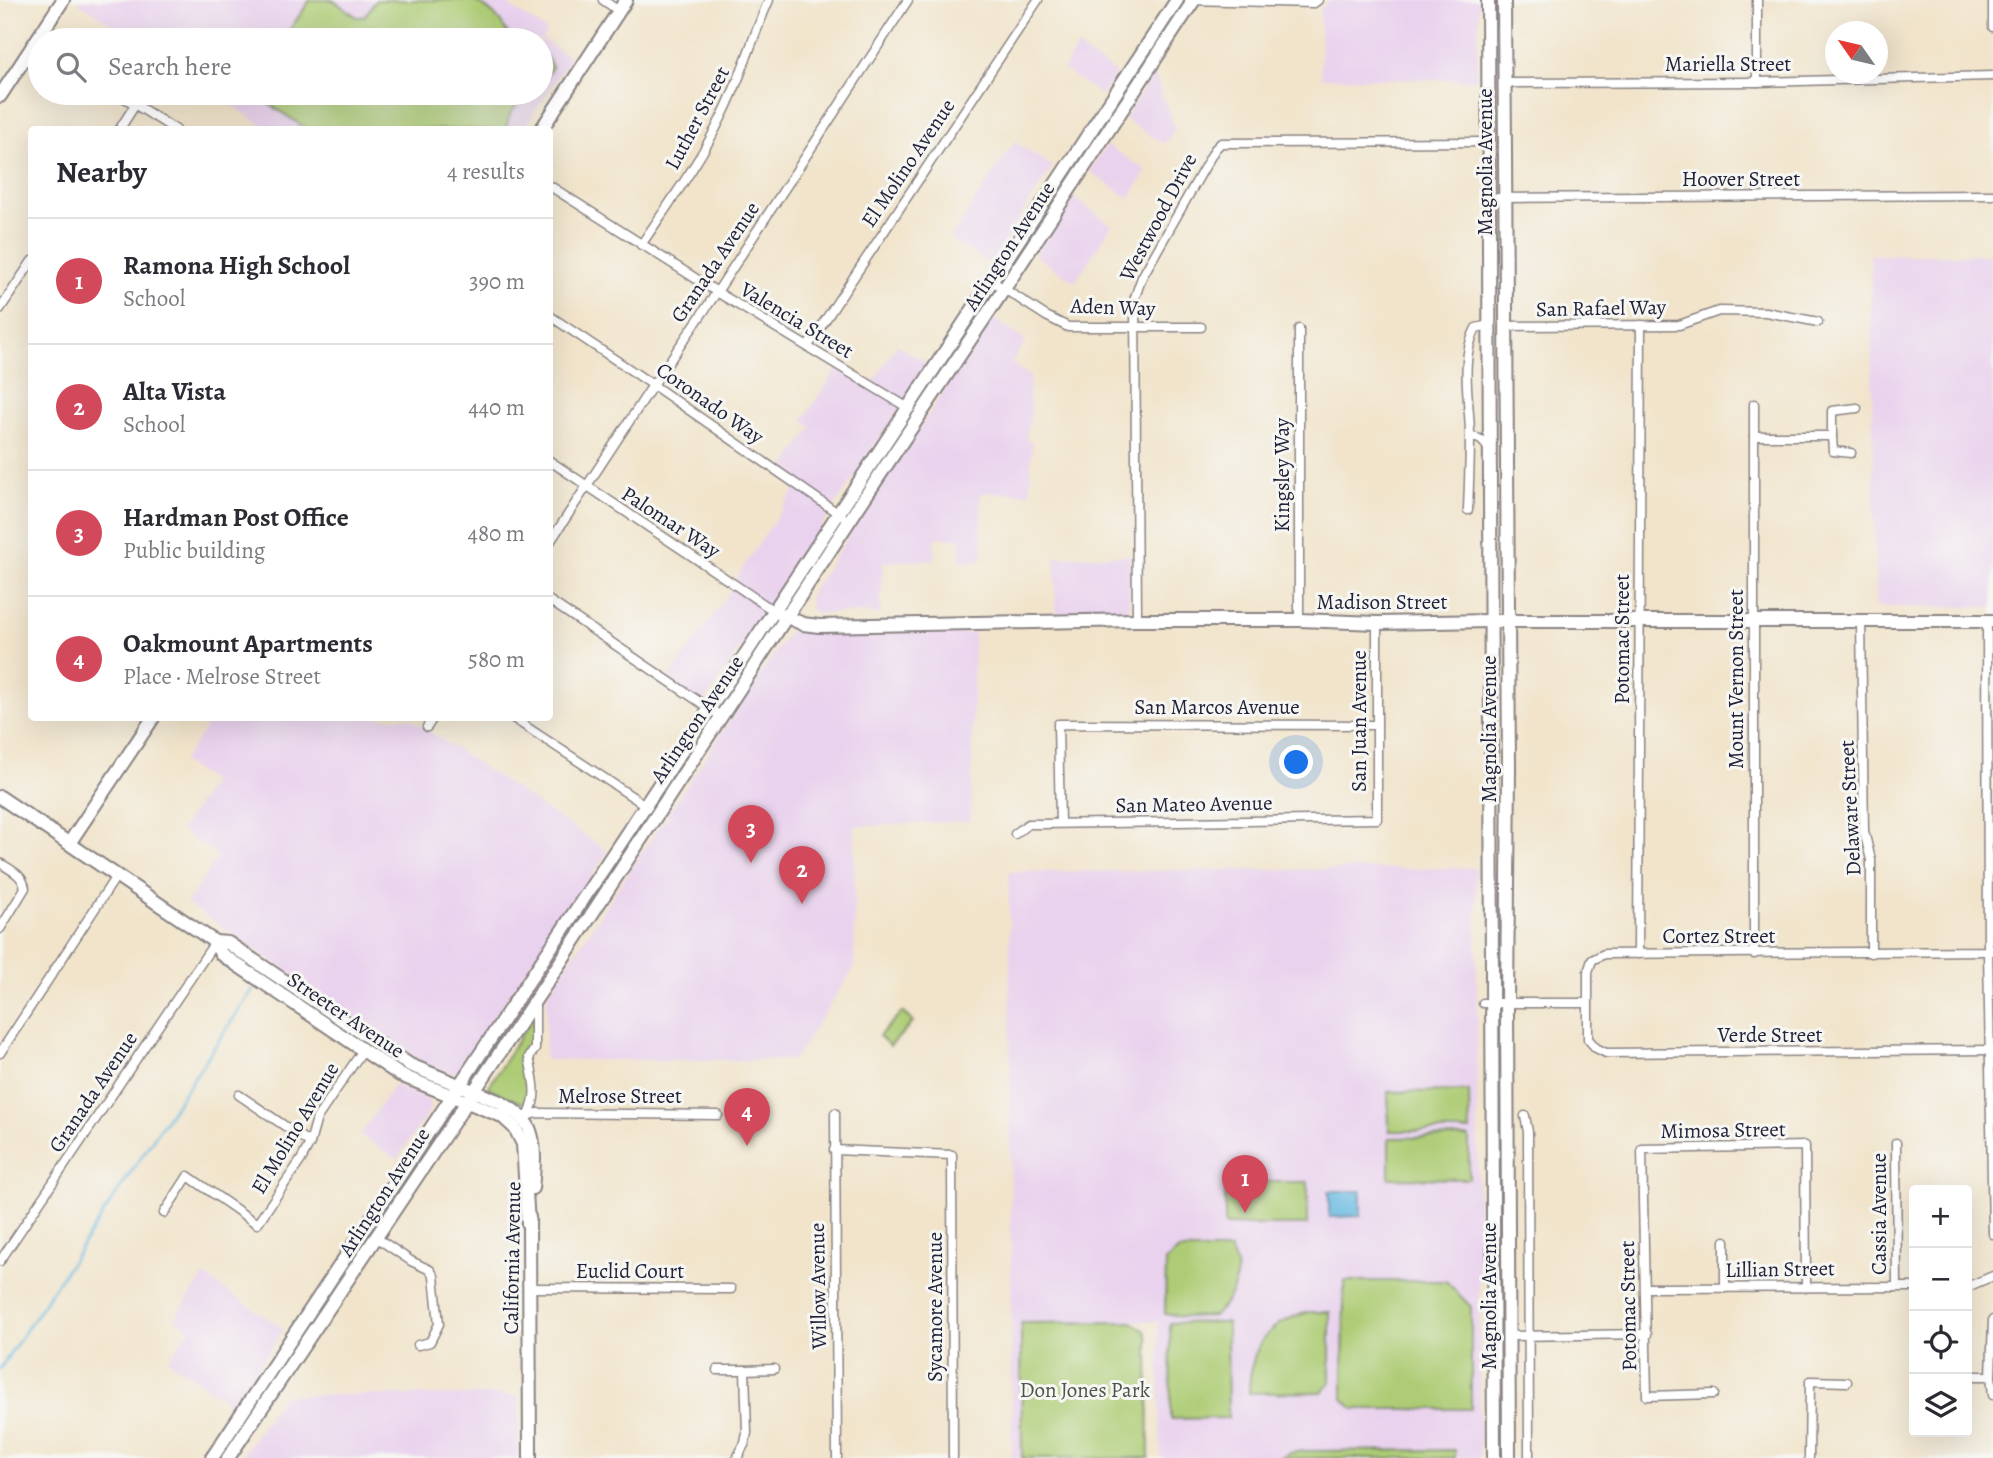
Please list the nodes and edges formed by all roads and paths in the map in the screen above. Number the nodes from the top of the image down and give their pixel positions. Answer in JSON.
{"nodes":[{"id":1,"x":63,"y":0,"type":"edge"},
{"id":2,"x":603,"y":0,"type":"edge"},
{"id":3,"x":769,"y":0,"type":"edge"},
{"id":4,"x":908,"y":0,"type":"edge"},
{"id":5,"x":1038,"y":0,"type":"edge"},
{"id":6,"x":1177,"y":0,"type":"edge"},
{"id":7,"x":1318,"y":0,"type":"edge"},
{"id":8,"x":1488,"y":0,"type":"edge"},
{"id":9,"x":1504,"y":0,"type":"edge"},
{"id":10,"x":1757,"y":0,"type":"edge"},
{"id":11,"x":1993,"y":0,"type":"edge"},
{"id":12,"x":1192,"y":1,"type":"edge"},
{"id":13,"x":623,"y":6,"type":"edge"},
{"id":14,"x":1993,"y":27,"type":"edge"},
{"id":15,"x":47,"y":28,"type":"edge"},
{"id":16,"x":28,"y":57,"type":"edge"},
{"id":17,"x":1993,"y":76,"type":"edge"},
{"id":18,"x":1756,"y":82,"type":"junction"},
{"id":19,"x":1504,"y":83,"type":"junction"},
{"id":20,"x":0,"y":96,"type":"edge"},
{"id":21,"x":135,"y":105,"type":"joint"},
{"id":22,"x":122,"y":126,"type":"edge"},
{"id":23,"x":169,"y":126,"type":"edge"},
{"id":24,"x":544,"y":126,"type":"edge"},
{"id":25,"x":1489,"y":142,"type":"junction"},
{"id":26,"x":553,"y":188,"type":"edge"},
{"id":27,"x":1993,"y":195,"type":"edge"},
{"id":28,"x":1505,"y":197,"type":"junction"},
{"id":29,"x":1488,"y":198,"type":"junction"},
{"id":30,"x":641,"y":245,"type":"junction"},
{"id":31,"x":28,"y":267,"type":"edge"},
{"id":32,"x":992,"y":281,"type":"junction"},
{"id":33,"x":1004,"y":289,"type":"junction"},
{"id":34,"x":717,"y":292,"type":"junction"},
{"id":35,"x":0,"y":309,"type":"edge"},
{"id":36,"x":553,"y":318,"type":"edge"},
{"id":37,"x":1818,"y":322,"type":"dead end"},
{"id":38,"x":1489,"y":325,"type":"junction"},
{"id":39,"x":1641,"y":325,"type":"junction"},
{"id":40,"x":1134,"y":326,"type":"junction"},
{"id":41,"x":1506,"y":326,"type":"junction"},
{"id":42,"x":1201,"y":327,"type":"dead end"},
{"id":43,"x":1299,"y":329,"type":"dead end"},
{"id":44,"x":808,"y":346,"type":"junction"},
{"id":45,"x":653,"y":384,"type":"junction"},
{"id":46,"x":1754,"y":404,"type":"dead end"},
{"id":47,"x":908,"y":407,"type":"junction"},
{"id":48,"x":1857,"y":408,"type":"dead end"},
{"id":49,"x":920,"y":415,"type":"junction"},
{"id":50,"x":1754,"y":436,"type":"junction"},
{"id":51,"x":1832,"y":436,"type":"junction"},
{"id":52,"x":1470,"y":438,"type":"junction"},
{"id":53,"x":1490,"y":450,"type":"junction"},
{"id":54,"x":1851,"y":453,"type":"dead end"},
{"id":55,"x":553,"y":463,"type":"edge"},
{"id":56,"x":586,"y":486,"type":"junction"},
{"id":57,"x":1468,"y":510,"type":"dead end"},
{"id":58,"x":844,"y":517,"type":"junction"},
{"id":59,"x":553,"y":537,"type":"edge"},
{"id":60,"x":553,"y":603,"type":"edge"},
{"id":61,"x":774,"y":611,"type":"junction"},
{"id":62,"x":788,"y":617,"type":"junction"},
{"id":63,"x":1137,"y":620,"type":"junction"},
{"id":64,"x":1300,"y":620,"type":"junction"},
{"id":65,"x":1861,"y":620,"type":"junction"},
{"id":66,"x":1491,"y":621,"type":"junction"},
{"id":67,"x":1507,"y":621,"type":"junction"},
{"id":68,"x":1639,"y":621,"type":"junction"},
{"id":69,"x":1754,"y":621,"type":"junction"},
{"id":70,"x":1990,"y":621,"type":"edge"},
{"id":71,"x":1377,"y":623,"type":"junction"},
{"id":72,"x":709,"y":709,"type":"junction"},
{"id":73,"x":722,"y":718,"type":"junction"},
{"id":74,"x":151,"y":721,"type":"edge"},
{"id":75,"x":431,"y":721,"type":"edge"},
{"id":76,"x":518,"y":721,"type":"edge"},
{"id":77,"x":1376,"y":725,"type":"junction"},
{"id":78,"x":427,"y":727,"type":"dead end"},
{"id":79,"x":1,"y":800,"type":"edge"},
{"id":80,"x":652,"y":810,"type":"junction"},
{"id":81,"x":1377,"y":819,"type":"joint"},
{"id":82,"x":1060,"y":823,"type":"junction"},
{"id":83,"x":1015,"y":834,"type":"dead end"},
{"id":84,"x":70,"y":842,"type":"junction"},
{"id":85,"x":0,"y":863,"type":"edge"},
{"id":86,"x":117,"y":875,"type":"junction"},
{"id":87,"x":0,"y":929,"type":"edge"},
{"id":88,"x":215,"y":942,"type":"junction"},
{"id":89,"x":1991,"y":950,"type":"edge"},
{"id":90,"x":1871,"y":953,"type":"junction"},
{"id":91,"x":1638,"y":954,"type":"junction"},
{"id":92,"x":1754,"y":954,"type":"junction"},
{"id":93,"x":535,"y":1001,"type":"junction"},
{"id":94,"x":1488,"y":1003,"type":"junction"},
{"id":95,"x":1507,"y":1003,"type":"junction"},
{"id":96,"x":1587,"y":1003,"type":"junction"},
{"id":97,"x":363,"y":1050,"type":"junction"},
{"id":98,"x":1991,"y":1050,"type":"edge"},
{"id":99,"x":0,"y":1053,"type":"edge"},
{"id":100,"x":456,"y":1091,"type":"junction"},
{"id":101,"x":239,"y":1095,"type":"dead end"},
{"id":102,"x":470,"y":1096,"type":"junction"},
{"id":103,"x":835,"y":1113,"type":"dead end"},
{"id":104,"x":718,"y":1115,"type":"dead end"},
{"id":105,"x":525,"y":1116,"type":"junction"},
{"id":106,"x":1525,"y":1116,"type":"dead end"},
{"id":107,"x":310,"y":1143,"type":"junction"},
{"id":108,"x":1896,"y":1143,"type":"dead end"},
{"id":109,"x":1642,"y":1149,"type":"joint"},
{"id":110,"x":834,"y":1150,"type":"junction"},
{"id":111,"x":1992,"y":1155,"type":"edge"},
{"id":112,"x":164,"y":1213,"type":"dead end"},
{"id":113,"x":528,"y":1224,"type":"junction"},
{"id":114,"x":1993,"y":1234,"type":"edge"},
{"id":115,"x":377,"y":1238,"type":"junction"},
{"id":116,"x":1726,"y":1241,"type":"dead end"},
{"id":117,"x":0,"y":1261,"type":"edge"},
{"id":118,"x":1993,"y":1276,"type":"edge"},
{"id":119,"x":1972,"y":1285,"type":"edge"},
{"id":120,"x":1806,"y":1286,"type":"junction"},
{"id":121,"x":1897,"y":1286,"type":"junction"},
{"id":122,"x":1726,"y":1287,"type":"junction"},
{"id":123,"x":1909,"y":1287,"type":"edge"},
{"id":124,"x":529,"y":1288,"type":"junction"},
{"id":125,"x":730,"y":1289,"type":"dead end"},
{"id":126,"x":1646,"y":1289,"type":"junction"},
{"id":127,"x":1993,"y":1320,"type":"edge"},
{"id":128,"x":1647,"y":1334,"type":"junction"},
{"id":129,"x":1508,"y":1336,"type":"junction"},
{"id":130,"x":1529,"y":1336,"type":"junction"},
{"id":131,"x":418,"y":1345,"type":"dead end"},
{"id":132,"x":774,"y":1369,"type":"dead end"},
{"id":133,"x":717,"y":1370,"type":"dead end"},
{"id":134,"x":745,"y":1370,"type":"junction"},
{"id":135,"x":1972,"y":1376,"type":"edge"},
{"id":136,"x":1992,"y":1376,"type":"edge"},
{"id":137,"x":1847,"y":1382,"type":"dead end"},
{"id":138,"x":1714,"y":1394,"type":"dead end"},
{"id":139,"x":1993,"y":1394,"type":"edge"},
{"id":140,"x":212,"y":1458,"type":"edge"},
{"id":141,"x":228,"y":1458,"type":"edge"},
{"id":142,"x":530,"y":1458,"type":"edge"},
{"id":143,"x":737,"y":1458,"type":"edge"},
{"id":144,"x":837,"y":1458,"type":"edge"},
{"id":145,"x":953,"y":1458,"type":"edge"},
{"id":146,"x":1494,"y":1458,"type":"edge"},
{"id":147,"x":1509,"y":1458,"type":"edge"},
{"id":148,"x":1529,"y":1458,"type":"edge"},
{"id":149,"x":1809,"y":1458,"type":"edge"}],
"edges":[{"from":1,"to":15,"type":"main road"},
{"from":2,"to":13,"type":"street"},
{"from":3,"to":30,"type":"street","name":"Luther Street"},
{"from":4,"to":34,"type":"street","name":"Granada Avenue"},
{"from":5,"to":44,"type":"street","name":"El Molino Avenue"},
{"from":6,"to":32,"type":"main road","name":"Arlington Avenue"},
{"from":7,"to":12,"type":"street"},
{"from":8,"to":25,"type":"main road","name":"Magnolia Avenue"},
{"from":9,"to":19,"type":"main road","name":"Magnolia Avenue"},
{"from":10,"to":18,"type":"street"},
{"from":11,"to":14,"type":"street"},
{"from":12,"to":33,"type":"main road","name":"Arlington Avenue"},
{"from":13,"to":24,"type":"main road"},
{"from":16,"to":20,"type":"main road"},
{"from":17,"to":18,"type":"street","name":"Mariella Street"},
{"from":18,"to":19,"type":"street","name":"Mariella Street"},
{"from":19,"to":28,"type":"main road","name":"Magnolia Avenue"},
{"from":21,"to":22,"type":"street"},
{"from":21,"to":23,"type":"street"},
{"from":25,"to":29,"type":"main road","name":"Magnolia Avenue"},
{"from":25,"to":40,"type":"street","name":"Westwood Drive"},
{"from":26,"to":30,"type":"street","name":"Valencia Street"},
{"from":27,"to":28,"type":"street","name":"Hoover Street"},
{"from":28,"to":29,"type":"street","name":"Hoover Street"},
{"from":28,"to":41,"type":"main road","name":"Magnolia Avenue"},
{"from":29,"to":38,"type":"main road","name":"Magnolia Avenue"},
{"from":30,"to":34,"type":"street","name":"Valencia Street"},
{"from":31,"to":35,"type":"street"},
{"from":32,"to":33,"type":"street","name":"Aden Way"},
{"from":32,"to":47,"type":"main road","name":"Arlington Avenue"},
{"from":33,"to":40,"type":"street","name":"Aden Way"},
{"from":33,"to":49,"type":"main road","name":"Arlington Avenue"},
{"from":34,"to":44,"type":"street","name":"Valencia Street"},
{"from":34,"to":45,"type":"street","name":"Granada Avenue"},
{"from":36,"to":45,"type":"street","name":"Coronado Way"},
{"from":37,"to":39,"type":"street","name":"San Rafael Way"},
{"from":38,"to":52,"type":"street"},
{"from":38,"to":53,"type":"main road","name":"Magnolia Avenue"},
{"from":39,"to":41,"type":"street","name":"San Rafael Way"},
{"from":39,"to":68,"type":"street","name":"Potomac Street"},
{"from":40,"to":42,"type":"street","name":"Aden Way"},
{"from":40,"to":63,"type":"street","name":"Westwood Drive"},
{"from":41,"to":67,"type":"main road","name":"Magnolia Avenue"},
{"from":43,"to":64,"type":"street","name":"Kingsley Way"},
{"from":44,"to":47,"type":"street","name":"Valencia Street"},
{"from":45,"to":56,"type":"street","name":"Granada Avenue"},
{"from":45,"to":58,"type":"street","name":"Coronado Way"},
{"from":46,"to":50,"type":"street","name":"Mount Vernon Street"},
{"from":47,"to":49,"type":"street","name":"Valencia Street"},
{"from":47,"to":58,"type":"main road","name":"Arlington Avenue"},
{"from":48,"to":51,"type":"street"},
{"from":49,"to":58,"type":"main road","name":"Arlington Avenue"},
{"from":50,"to":51,"type":"street"},
{"from":50,"to":69,"type":"street","name":"Mount Vernon Street"},
{"from":51,"to":54,"type":"street"},
{"from":52,"to":53,"type":"street"},
{"from":52,"to":57,"type":"street"},
{"from":53,"to":66,"type":"main road","name":"Magnolia Avenue"},
{"from":55,"to":56,"type":"street","name":"Palomar Way"},
{"from":56,"to":59,"type":"street","name":"Granada Avenue"},
{"from":56,"to":61,"type":"street","name":"Palomar Way"},
{"from":58,"to":61,"type":"main road","name":"Arlington Avenue"},
{"from":58,"to":62,"type":"main road","name":"Arlington Avenue"},
{"from":60,"to":72,"type":"street"},
{"from":61,"to":62,"type":"main road","name":"Madison Street"},
{"from":61,"to":72,"type":"main road","name":"Arlington Avenue"},
{"from":62,"to":63,"type":"main road","name":"Madison Street"},
{"from":62,"to":73,"type":"main road","name":"Arlington Avenue"},
{"from":63,"to":64,"type":"main road","name":"Madison Street"},
{"from":64,"to":71,"type":"main road","name":"Madison Street"},
{"from":65,"to":69,"type":"main road","name":"Madison Street"},
{"from":65,"to":70,"type":"main road","name":"Madison Street"},
{"from":65,"to":90,"type":"street","name":"Delaware Street"},
{"from":66,"to":67,"type":"main road","name":"Madison Street"},
{"from":66,"to":71,"type":"main road","name":"Madison Street"},
{"from":66,"to":94,"type":"main road","name":"Magnolia Avenue"},
{"from":67,"to":68,"type":"main road","name":"Madison Street"},
{"from":67,"to":95,"type":"main road","name":"Magnolia Avenue"},
{"from":68,"to":69,"type":"main road","name":"Madison Street"},
{"from":68,"to":91,"type":"street","name":"Potomac Street"},
{"from":69,"to":92,"type":"street","name":"Mount Vernon Street"},
{"from":70,"to":89,"type":"street"},
{"from":71,"to":77,"type":"street","name":"San Juan Avenue"},
{"from":72,"to":73,"type":"street"},
{"from":72,"to":80,"type":"main road","name":"Arlington Avenue"},
{"from":73,"to":80,"type":"main road","name":"Arlington Avenue"},
{"from":74,"to":84,"type":"main road"},
{"from":75,"to":78,"type":"street"},
{"from":76,"to":80,"type":"street"},
{"from":77,"to":81,"type":"street","name":"San Juan Avenue"},
{"from":77,"to":82,"type":"street","name":"San Marcos Avenue"},
{"from":79,"to":84,"type":"main road","name":"Streeter Avenue"},
{"from":80,"to":93,"type":"main road","name":"Arlington Avenue"},
{"from":80,"to":100,"type":"main road","name":"Arlington Avenue"},
{"from":81,"to":82,"type":"street","name":"San Mateo Avenue"},
{"from":82,"to":83,"type":"street","name":"San Mateo Avenue"},
{"from":84,"to":86,"type":"main road","name":"Streeter Avenue"},
{"from":85,"to":87,"type":"street"},
{"from":86,"to":88,"type":"main road","name":"Streeter Avenue"},
{"from":86,"to":99,"type":"street"},
{"from":88,"to":97,"type":"main road","name":"Streeter Avenue"},
{"from":88,"to":100,"type":"main road","name":"Streeter Avenue"},
{"from":88,"to":117,"type":"street","name":"Granada Avenue"},
{"from":89,"to":90,"type":"street","name":"Cortez Street"},
{"from":89,"to":98,"type":"street"},
{"from":90,"to":92,"type":"street","name":"Cortez Street"},
{"from":91,"to":92,"type":"street","name":"Cortez Street"},
{"from":91,"to":96,"type":"street","name":"Cortez Street"},
{"from":93,"to":102,"type":"main road","name":"Arlington Avenue"},
{"from":93,"to":105,"type":"street"},
{"from":94,"to":95,"type":"street"},
{"from":94,"to":146,"type":"main road","name":"Magnolia Avenue"},
{"from":95,"to":96,"type":"street"},
{"from":95,"to":129,"type":"main road","name":"Magnolia Avenue"},
{"from":96,"to":98,"type":"street","name":"Verde Street"},
{"from":97,"to":100,"type":"main road","name":"Streeter Avenue"},
{"from":97,"to":107,"type":"street","name":"El Molino Avenue"},
{"from":98,"to":111,"type":"street"},
{"from":100,"to":102,"type":"main road","name":"Streeter Avenue"},
{"from":100,"to":140,"type":"main road","name":"Arlington Avenue"},
{"from":101,"to":107,"type":"street"},
{"from":102,"to":105,"type":"main road"},
{"from":102,"to":113,"type":"main road"},
{"from":102,"to":115,"type":"main road","name":"Arlington Avenue"},
{"from":103,"to":110,"type":"street","name":"Willow Avenue"},
{"from":104,"to":105,"type":"street","name":"Melrose Street"},
{"from":105,"to":113,"type":"main road","name":"California Avenue"},
{"from":106,"to":130,"type":"street"},
{"from":107,"to":112,"type":"street","name":"El Molino Avenue"},
{"from":108,"to":121,"type":"street","name":"Cassia Avenue"},
{"from":109,"to":120,"type":"street","name":"Mimosa Street"},
{"from":109,"to":126,"type":"street","name":"Potomac Street"},
{"from":110,"to":144,"type":"street","name":"Willow Avenue"},
{"from":110,"to":145,"type":"street","name":"Sycamore Avenue"},
{"from":111,"to":114,"type":"street"},
{"from":113,"to":124,"type":"main road","name":"California Avenue"},
{"from":115,"to":131,"type":"street"},
{"from":115,"to":141,"type":"main road","name":"Arlington Avenue"},
{"from":116,"to":122,"type":"street"},
{"from":118,"to":119,"type":"street"},
{"from":120,"to":121,"type":"street","name":"Lillian Street"},
{"from":120,"to":122,"type":"street","name":"Lillian Street"},
{"from":121,"to":123,"type":"street","name":"Lillian Street"},
{"from":122,"to":126,"type":"street","name":"Lillian Street"},
{"from":124,"to":125,"type":"street","name":"Euclid Court"},
{"from":124,"to":142,"type":"main road","name":"California Avenue"},
{"from":126,"to":128,"type":"street","name":"Potomac Street"},
{"from":127,"to":136,"type":"street"},
{"from":128,"to":130,"type":"street"},
{"from":128,"to":138,"type":"street","name":"Potomac Street"},
{"from":129,"to":130,"type":"street"},
{"from":129,"to":147,"type":"main road","name":"Magnolia Avenue"},
{"from":130,"to":148,"type":"street"},
{"from":132,"to":134,"type":"street"},
{"from":133,"to":134,"type":"street"},
{"from":134,"to":143,"type":"street"},
{"from":135,"to":136,"type":"street"},
{"from":136,"to":139,"type":"street"},
{"from":137,"to":149,"type":"street"}]}
